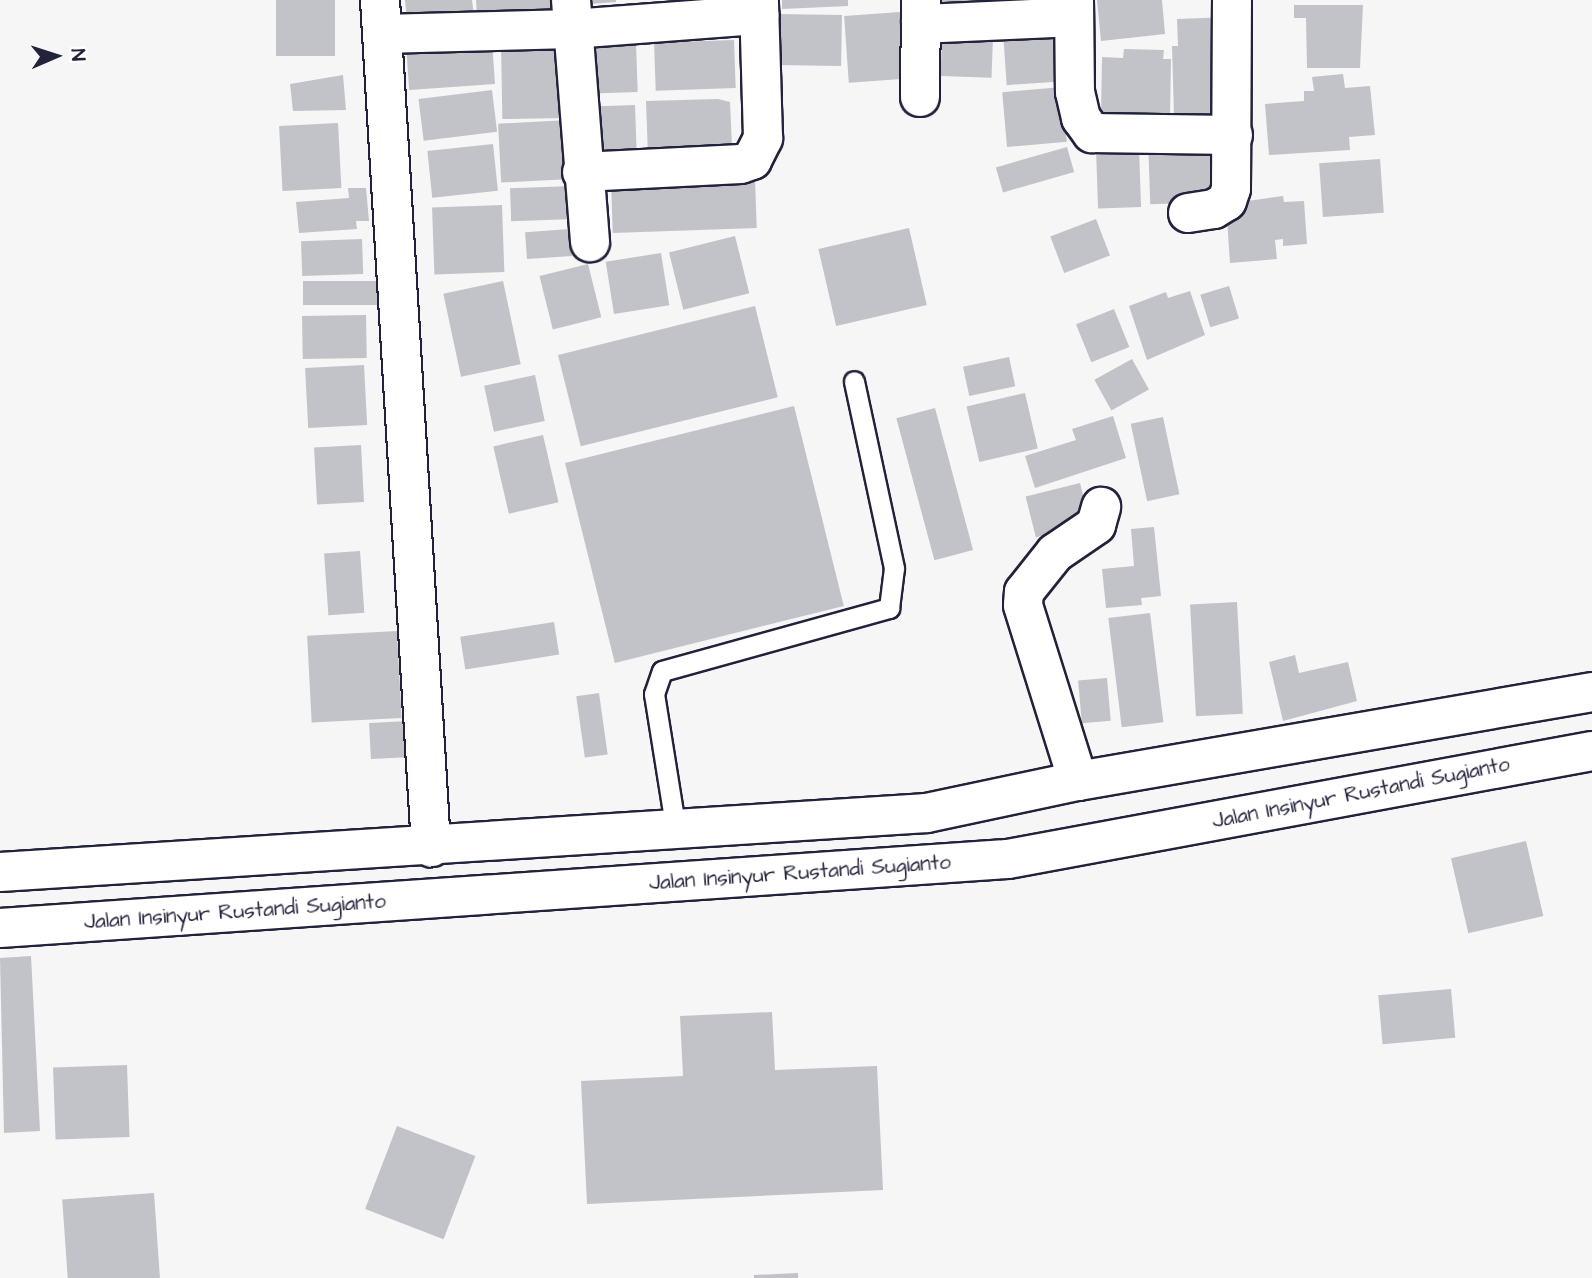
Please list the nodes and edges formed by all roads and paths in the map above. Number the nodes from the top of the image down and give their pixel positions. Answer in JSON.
{"nodes":[{"id":1,"x":1232,"y":0,"type":"edge"},
{"id":2,"x":759,"y":8,"type":"edge"},
{"id":3,"x":1074,"y":8,"type":"edge"},
{"id":4,"x":921,"y":12,"type":"edge"},
{"id":5,"x":572,"y":14,"type":"edge"},
{"id":6,"x":381,"y":17,"type":"edge"},
{"id":7,"x":920,"y":97,"type":"dead end"},
{"id":8,"x":1233,"y":135,"type":"junction"},
{"id":9,"x":582,"y":172,"type":"junction"},
{"id":10,"x":1188,"y":213,"type":"dead end"},
{"id":11,"x":590,"y":242,"type":"dead end"},
{"id":12,"x":854,"y":381,"type":"dead end"},
{"id":13,"x":1101,"y":507,"type":"dead end"},
{"id":14,"x":1592,"y":692,"type":"edge"},
{"id":15,"x":1592,"y":751,"type":"edge"},
{"id":16,"x":1078,"y":781,"type":"junction"},
{"id":17,"x":676,"y":831,"type":"junction"},
{"id":18,"x":431,"y":847,"type":"junction"},
{"id":19,"x":0,"y":872,"type":"edge"},
{"id":20,"x":0,"y":928,"type":"edge"}],
"edges":[{"from":1,"to":8,"type":"main road"},
{"from":2,"to":5,"type":"main road"},
{"from":2,"to":9,"type":"main road"},
{"from":3,"to":4,"type":"main road"},
{"from":3,"to":8,"type":"main road"},
{"from":4,"to":7,"type":"main road"},
{"from":5,"to":6,"type":"main road"},
{"from":5,"to":9,"type":"main road"},
{"from":6,"to":18,"type":"main road"},
{"from":8,"to":10,"type":"main road"},
{"from":9,"to":11,"type":"main road"},
{"from":12,"to":17,"type":"lane"},
{"from":13,"to":16,"type":"main road"},
{"from":14,"to":16,"type":"main road"},
{"from":15,"to":20,"type":"main road","name":"Jalan Insinyur Rustandi Sugianto"},
{"from":16,"to":17,"type":"main road"},
{"from":17,"to":18,"type":"main road"},
{"from":18,"to":19,"type":"main road"}]}
